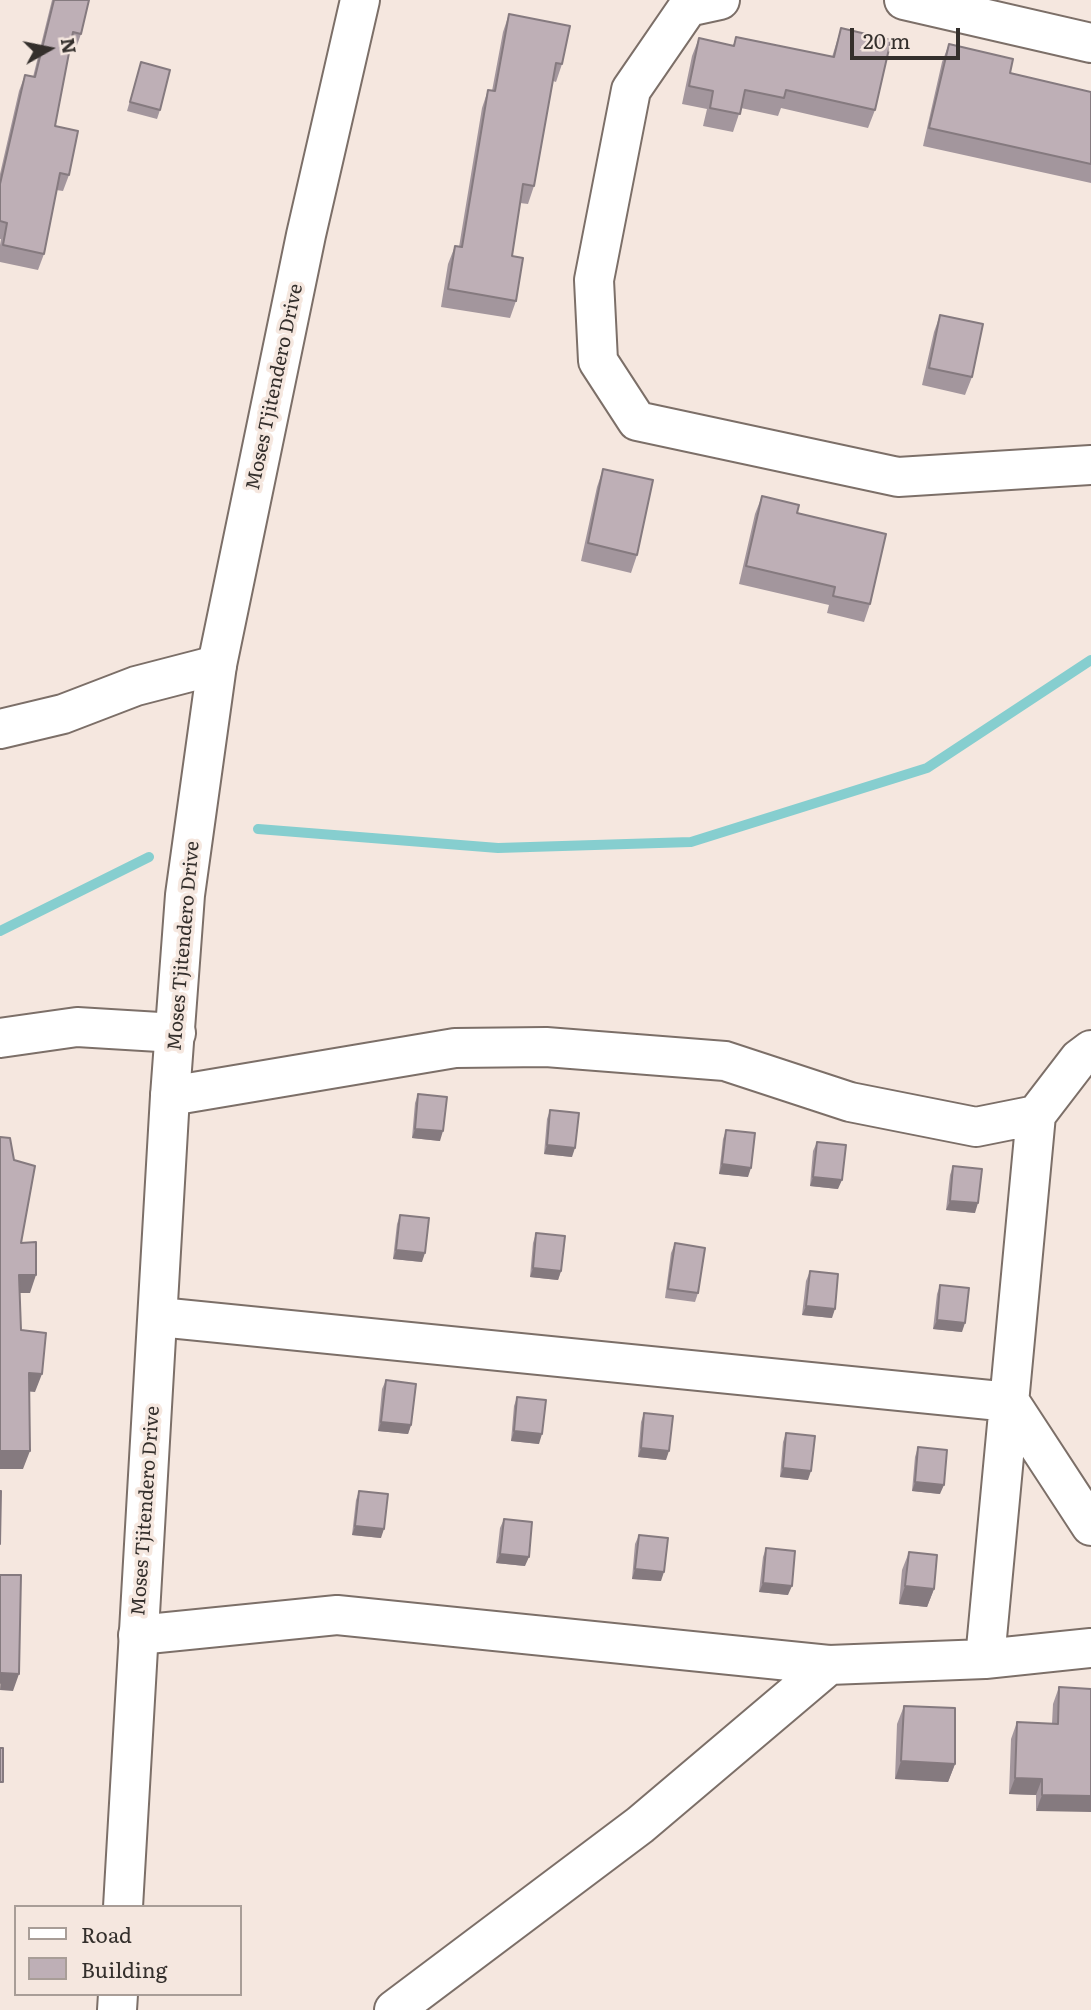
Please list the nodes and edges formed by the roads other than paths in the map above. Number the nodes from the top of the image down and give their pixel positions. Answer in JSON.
{"nodes":[{"id":1,"x":360,"y":0,"type":"edge"},
{"id":2,"x":720,"y":0,"type":"edge"},
{"id":3,"x":904,"y":0,"type":"edge"},
{"id":4,"x":1091,"y":43,"type":"edge"},
{"id":5,"x":1091,"y":465,"type":"edge"},
{"id":6,"x":217,"y":665,"type":"junction"},
{"id":7,"x":0,"y":729,"type":"edge"},
{"id":8,"x":176,"y":1033,"type":"junction"},
{"id":9,"x":0,"y":1038,"type":"edge"},
{"id":10,"x":1091,"y":1050,"type":"edge"},
{"id":11,"x":170,"y":1096,"type":"junction"},
{"id":12,"x":1037,"y":1115,"type":"junction"},
{"id":13,"x":159,"y":1317,"type":"junction"},
{"id":14,"x":1010,"y":1402,"type":"junction"},
{"id":15,"x":1091,"y":1527,"type":"edge"},
{"id":16,"x":138,"y":1635,"type":"junction"},
{"id":17,"x":1091,"y":1648,"type":"edge"},
{"id":18,"x":985,"y":1659,"type":"junction"},
{"id":19,"x":829,"y":1665,"type":"junction"},
{"id":20,"x":123,"y":1905,"type":"edge"},
{"id":21,"x":394,"y":2010,"type":"edge"}],
"edges":[{"from":1,"to":6,"type":"street","name":"Moses Tjitendero Drive"},
{"from":2,"to":5,"type":"street"},
{"from":3,"to":4,"type":"street"},
{"from":6,"to":7,"type":"street"},
{"from":6,"to":8,"type":"street","name":"Moses Tjitendero Drive"},
{"from":8,"to":9,"type":"street"},
{"from":8,"to":11,"type":"street","name":"Moses Tjitendero Drive"},
{"from":10,"to":12,"type":"street"},
{"from":11,"to":12,"type":"street"},
{"from":11,"to":13,"type":"street","name":"Moses Tjitendero Drive"},
{"from":12,"to":14,"type":"street"},
{"from":13,"to":14,"type":"street"},
{"from":13,"to":16,"type":"street","name":"Moses Tjitendero Drive"},
{"from":14,"to":15,"type":"street"},
{"from":14,"to":18,"type":"street"},
{"from":16,"to":19,"type":"street"},
{"from":16,"to":20,"type":"street","name":"Moses Tjitendero Drive"},
{"from":17,"to":18,"type":"street"},
{"from":18,"to":19,"type":"street"},
{"from":19,"to":21,"type":"street"}]}
